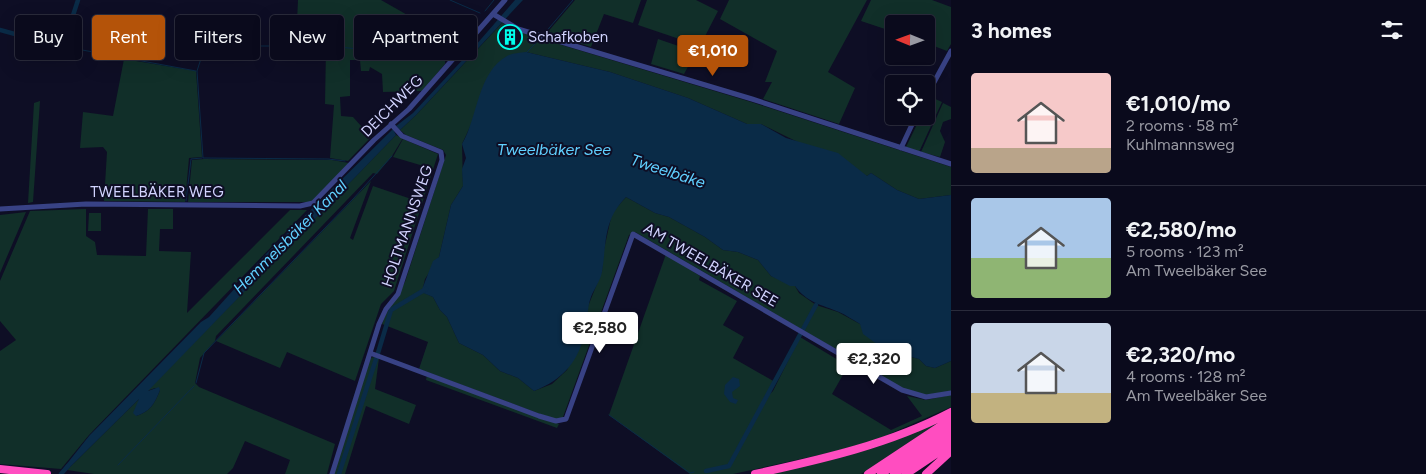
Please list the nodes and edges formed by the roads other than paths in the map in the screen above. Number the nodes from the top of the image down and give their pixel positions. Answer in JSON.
{"nodes":[{"id":1,"x":505,"y":0,"type":"edge"},
{"id":2,"x":495,"y":15,"type":"junction"},
{"id":3,"x":951,"y":51,"type":"edge"},
{"id":4,"x":935,"y":80,"type":"edge"},
{"id":5,"x":391,"y":124,"type":"junction"},
{"id":6,"x":912,"y":125,"type":"edge"},
{"id":7,"x":901,"y":148,"type":"junction"},
{"id":8,"x":951,"y":164,"type":"edge"},
{"id":9,"x":313,"y":203,"type":"joint"},
{"id":10,"x":0,"y":209,"type":"edge"},
{"id":11,"x":370,"y":353,"type":"junction"},
{"id":12,"x":951,"y":393,"type":"edge"},
{"id":13,"x":951,"y":412,"type":"edge"},
{"id":14,"x":951,"y":419,"type":"edge"},
{"id":15,"x":951,"y":428,"type":"edge"},
{"id":16,"x":951,"y":436,"type":"edge"},
{"id":17,"x":951,"y":444,"type":"edge"},
{"id":18,"x":951,"y":451,"type":"edge"},
{"id":19,"x":0,"y":469,"type":"edge"},
{"id":20,"x":42,"y":473,"type":"edge"},
{"id":21,"x":47,"y":474,"type":"edge"},
{"id":22,"x":332,"y":474,"type":"edge"},
{"id":23,"x":756,"y":474,"type":"edge"},
{"id":24,"x":868,"y":474,"type":"edge"},
{"id":25,"x":881,"y":474,"type":"edge"},
{"id":26,"x":894,"y":474,"type":"edge"},
{"id":27,"x":906,"y":474,"type":"edge"},
{"id":28,"x":926,"y":474,"type":"edge"}],
"edges":[{"from":1,"to":2,"type":"street","name":"DEICHWEG"},
{"from":2,"to":5,"type":"street","name":"DEICHWEG"},
{"from":2,"to":7,"type":"street"},
{"from":3,"to":4,"type":"street"},
{"from":5,"to":9,"type":"street","name":"DEICHWEG"},
{"from":5,"to":11,"type":"street","name":"HOLTMANNSWEG"},
{"from":6,"to":7,"type":"street"},
{"from":7,"to":8,"type":"street"},
{"from":9,"to":10,"type":"street","name":"TWEELBÄKER WEG"},
{"from":11,"to":12,"type":"street","name":"AM TWEELBÄKER SEE"},
{"from":11,"to":22,"type":"street","name":"HOLTMANNSWEG"},
{"from":13,"to":23,"type":"highway"},
{"from":14,"to":24,"type":"highway"},
{"from":15,"to":25,"type":"highway"},
{"from":16,"to":26,"type":"highway"},
{"from":17,"to":27,"type":"highway"},
{"from":18,"to":28,"type":"highway"},
{"from":19,"to":20,"type":"highway"},
{"from":20,"to":21,"type":"highway"}]}
